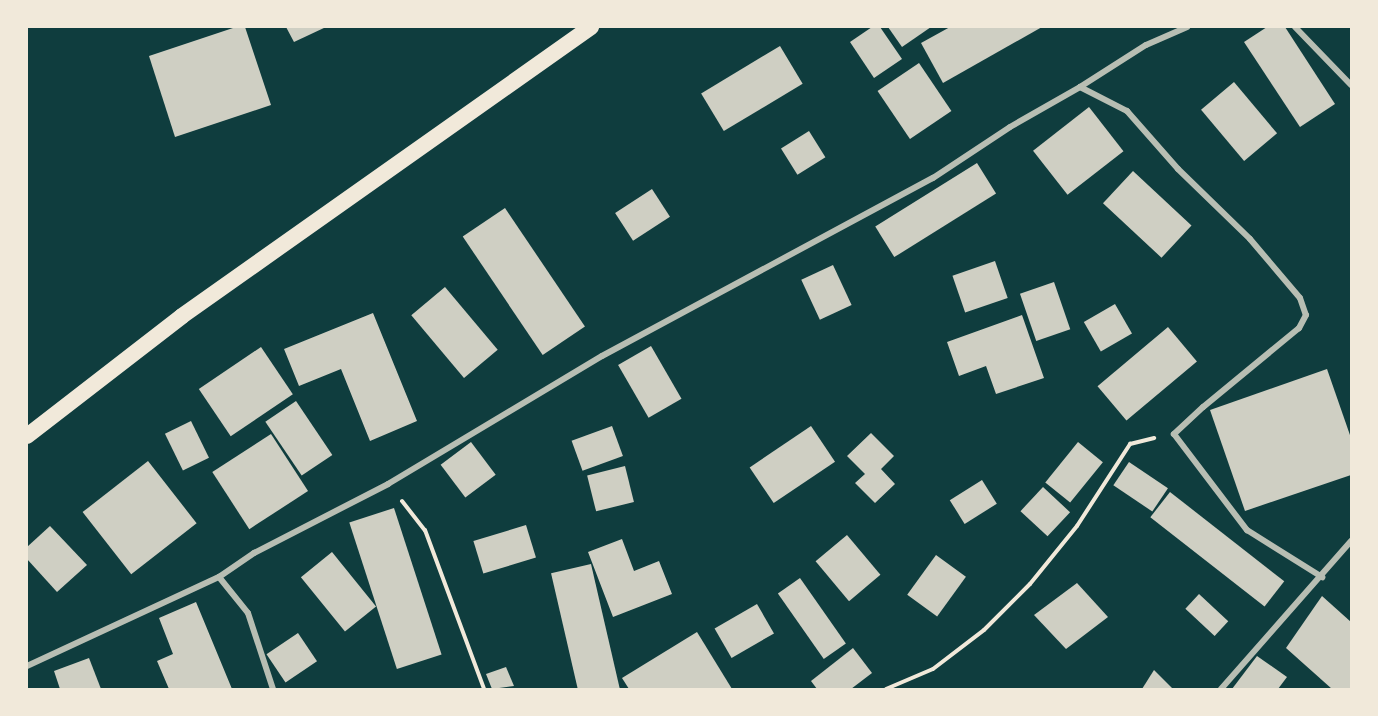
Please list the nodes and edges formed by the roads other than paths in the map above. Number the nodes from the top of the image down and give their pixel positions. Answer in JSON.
{"nodes":[{"id":1,"x":591,"y":27,"type":"edge"},
{"id":2,"x":1187,"y":27,"type":"edge"},
{"id":3,"x":1295,"y":27,"type":"edge"},
{"id":4,"x":1351,"y":85,"type":"edge"},
{"id":5,"x":1080,"y":87,"type":"junction"},
{"id":6,"x":27,"y":436,"type":"edge"},
{"id":7,"x":1351,"y":541,"type":"edge"},
{"id":8,"x":219,"y":577,"type":"junction"},
{"id":9,"x":1322,"y":577,"type":"junction"},
{"id":10,"x":27,"y":666,"type":"edge"},
{"id":11,"x":273,"y":689,"type":"edge"},
{"id":12,"x":1221,"y":689,"type":"edge"}],
"edges":[{"from":1,"to":6,"type":"highway"},
{"from":2,"to":5,"type":"street"},
{"from":3,"to":4,"type":"street"},
{"from":5,"to":8,"type":"street"},
{"from":5,"to":9,"type":"street"},
{"from":7,"to":9,"type":"street"},
{"from":8,"to":10,"type":"street"},
{"from":8,"to":11,"type":"street"},
{"from":9,"to":12,"type":"street"}]}
